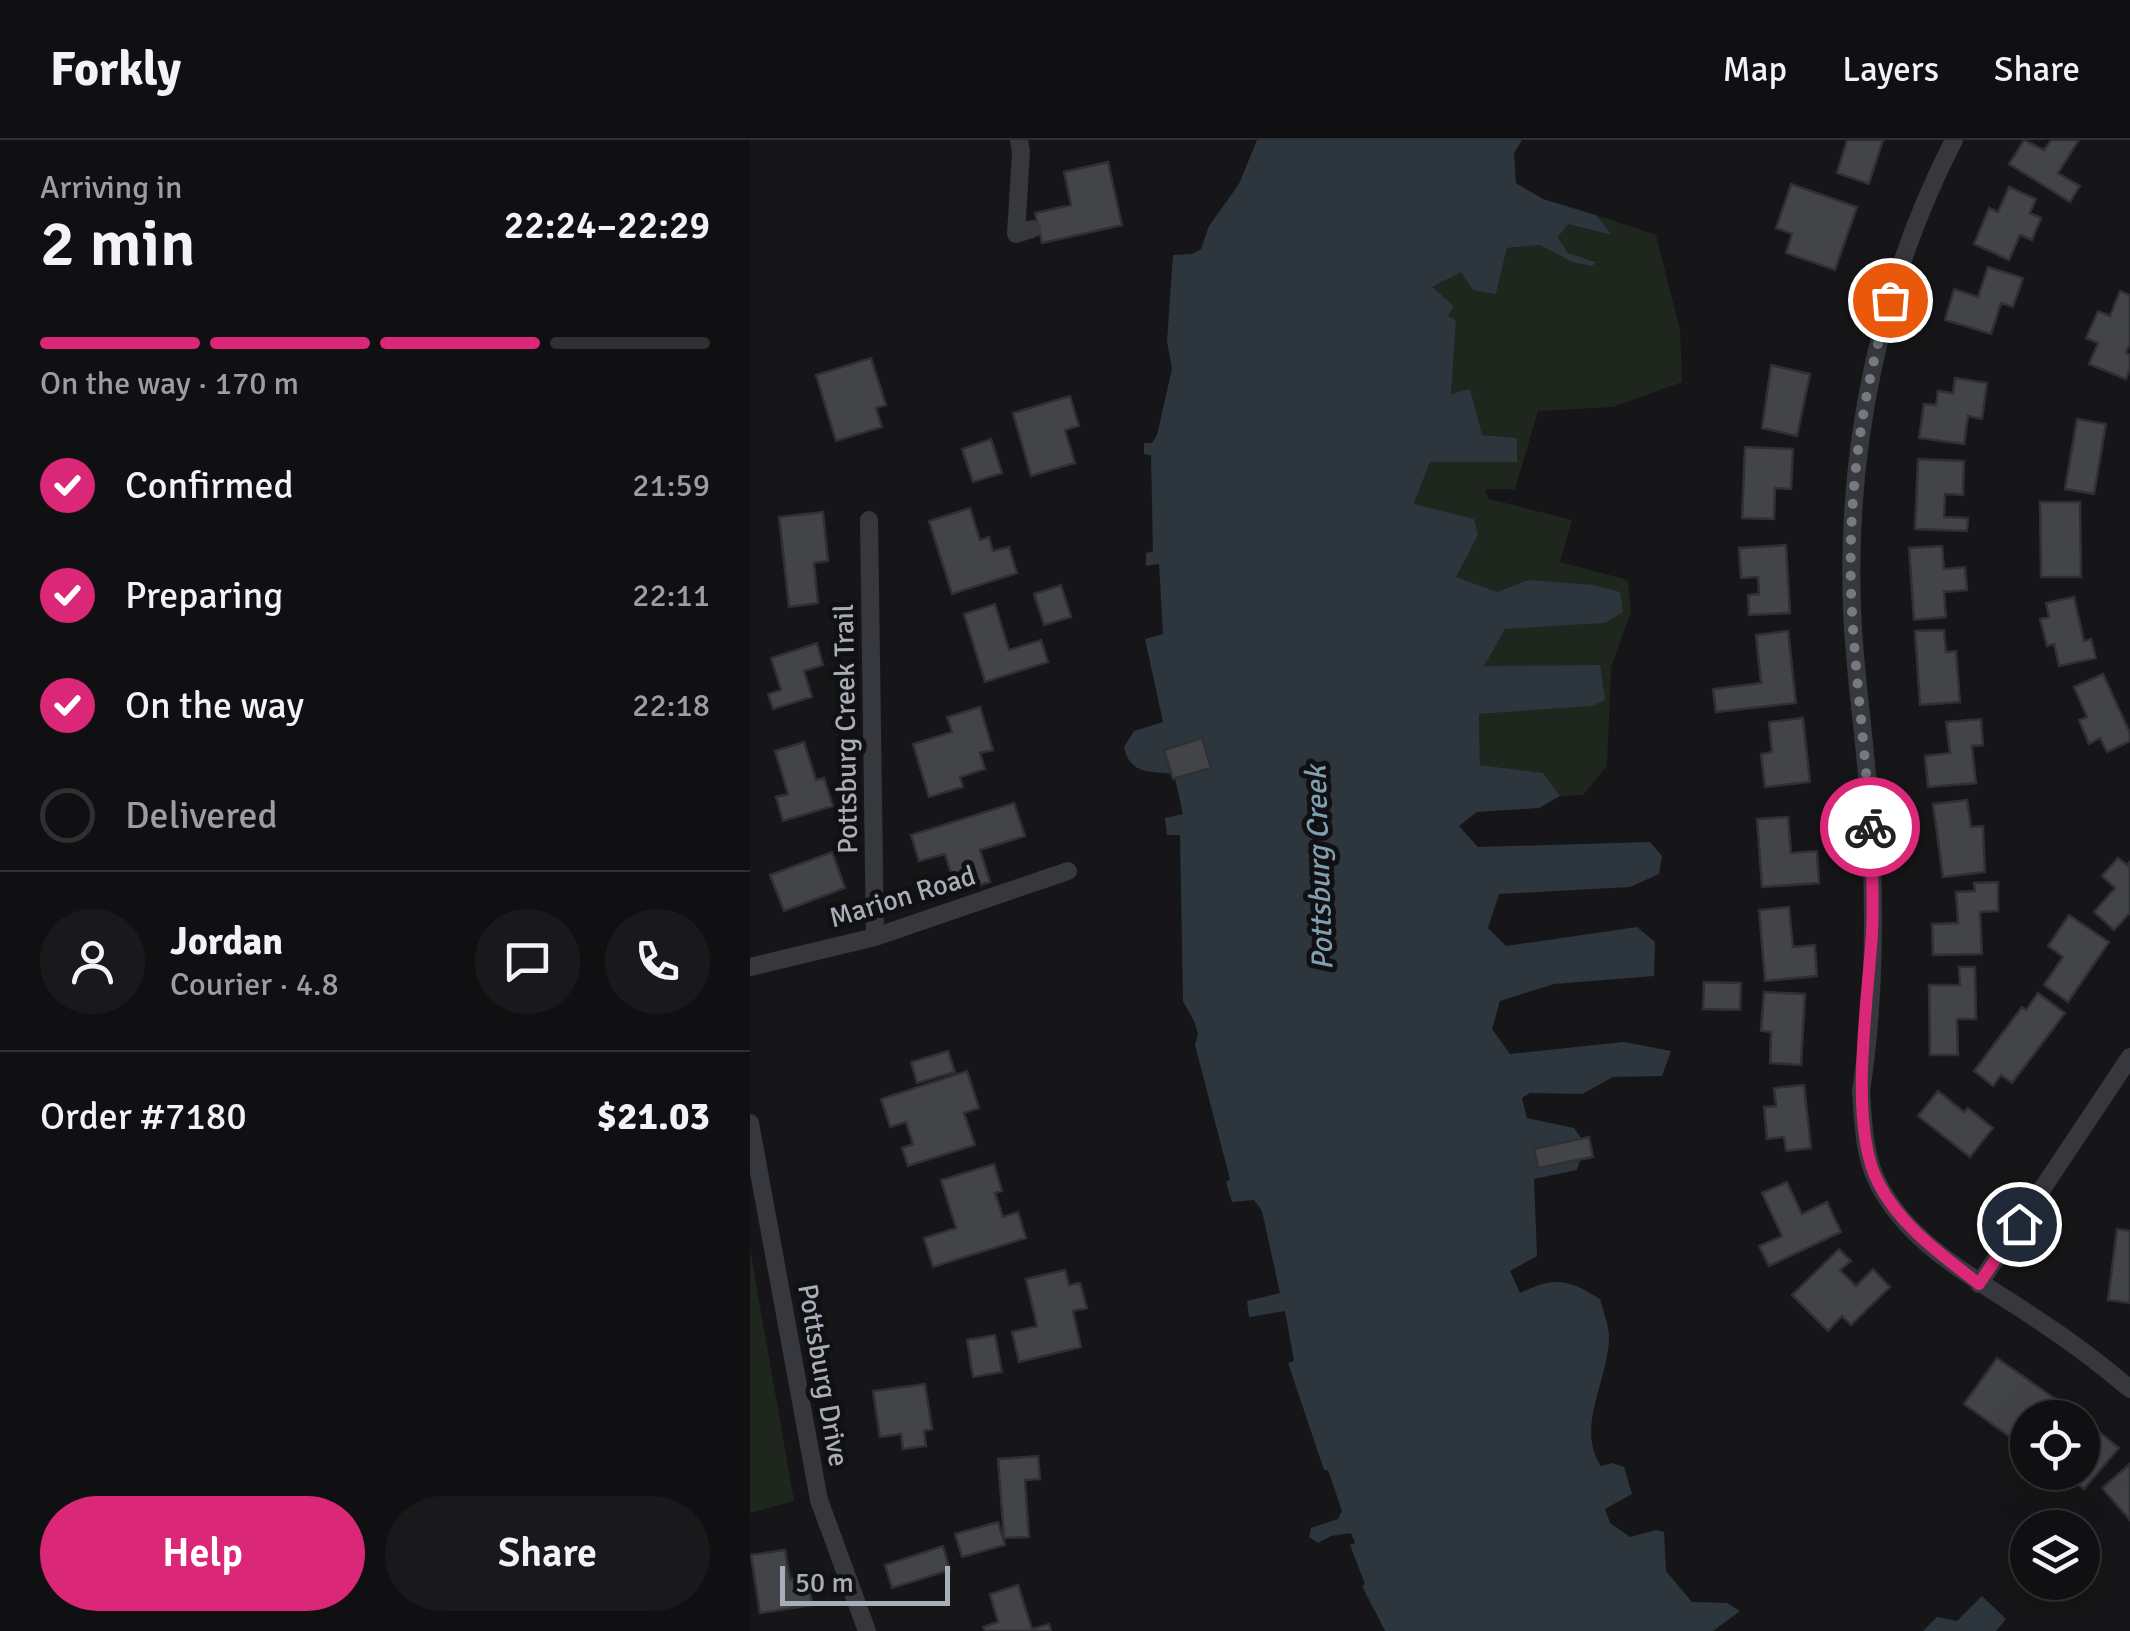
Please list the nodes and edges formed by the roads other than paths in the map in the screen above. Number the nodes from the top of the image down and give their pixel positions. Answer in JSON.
{"nodes":[{"id":1,"x":1018,"y":140,"type":"edge"},
{"id":2,"x":1954,"y":140,"type":"edge"},
{"id":3,"x":1032,"y":229,"type":"dead end"},
{"id":4,"x":869,"y":520,"type":"dead end"},
{"id":5,"x":1068,"y":871,"type":"dead end"},
{"id":6,"x":875,"y":937,"type":"junction"},
{"id":7,"x":750,"y":966,"type":"edge"},
{"id":8,"x":2130,"y":1058,"type":"edge"},
{"id":9,"x":750,"y":1123,"type":"edge"},
{"id":10,"x":1979,"y":1284,"type":"junction"},
{"id":11,"x":2130,"y":1389,"type":"edge"},
{"id":12,"x":867,"y":1631,"type":"edge"}],
"edges":[{"from":1,"to":3,"type":"street"},
{"from":2,"to":10,"type":"street"},
{"from":4,"to":6,"type":"street","name":"Pottsburg Creek Trail"},
{"from":5,"to":6,"type":"street","name":"Marion Road"},
{"from":6,"to":7,"type":"street","name":"Marion Road"},
{"from":8,"to":10,"type":"street"},
{"from":9,"to":12,"type":"street","name":"Pottsburg Drive"},
{"from":10,"to":11,"type":"street"}]}
